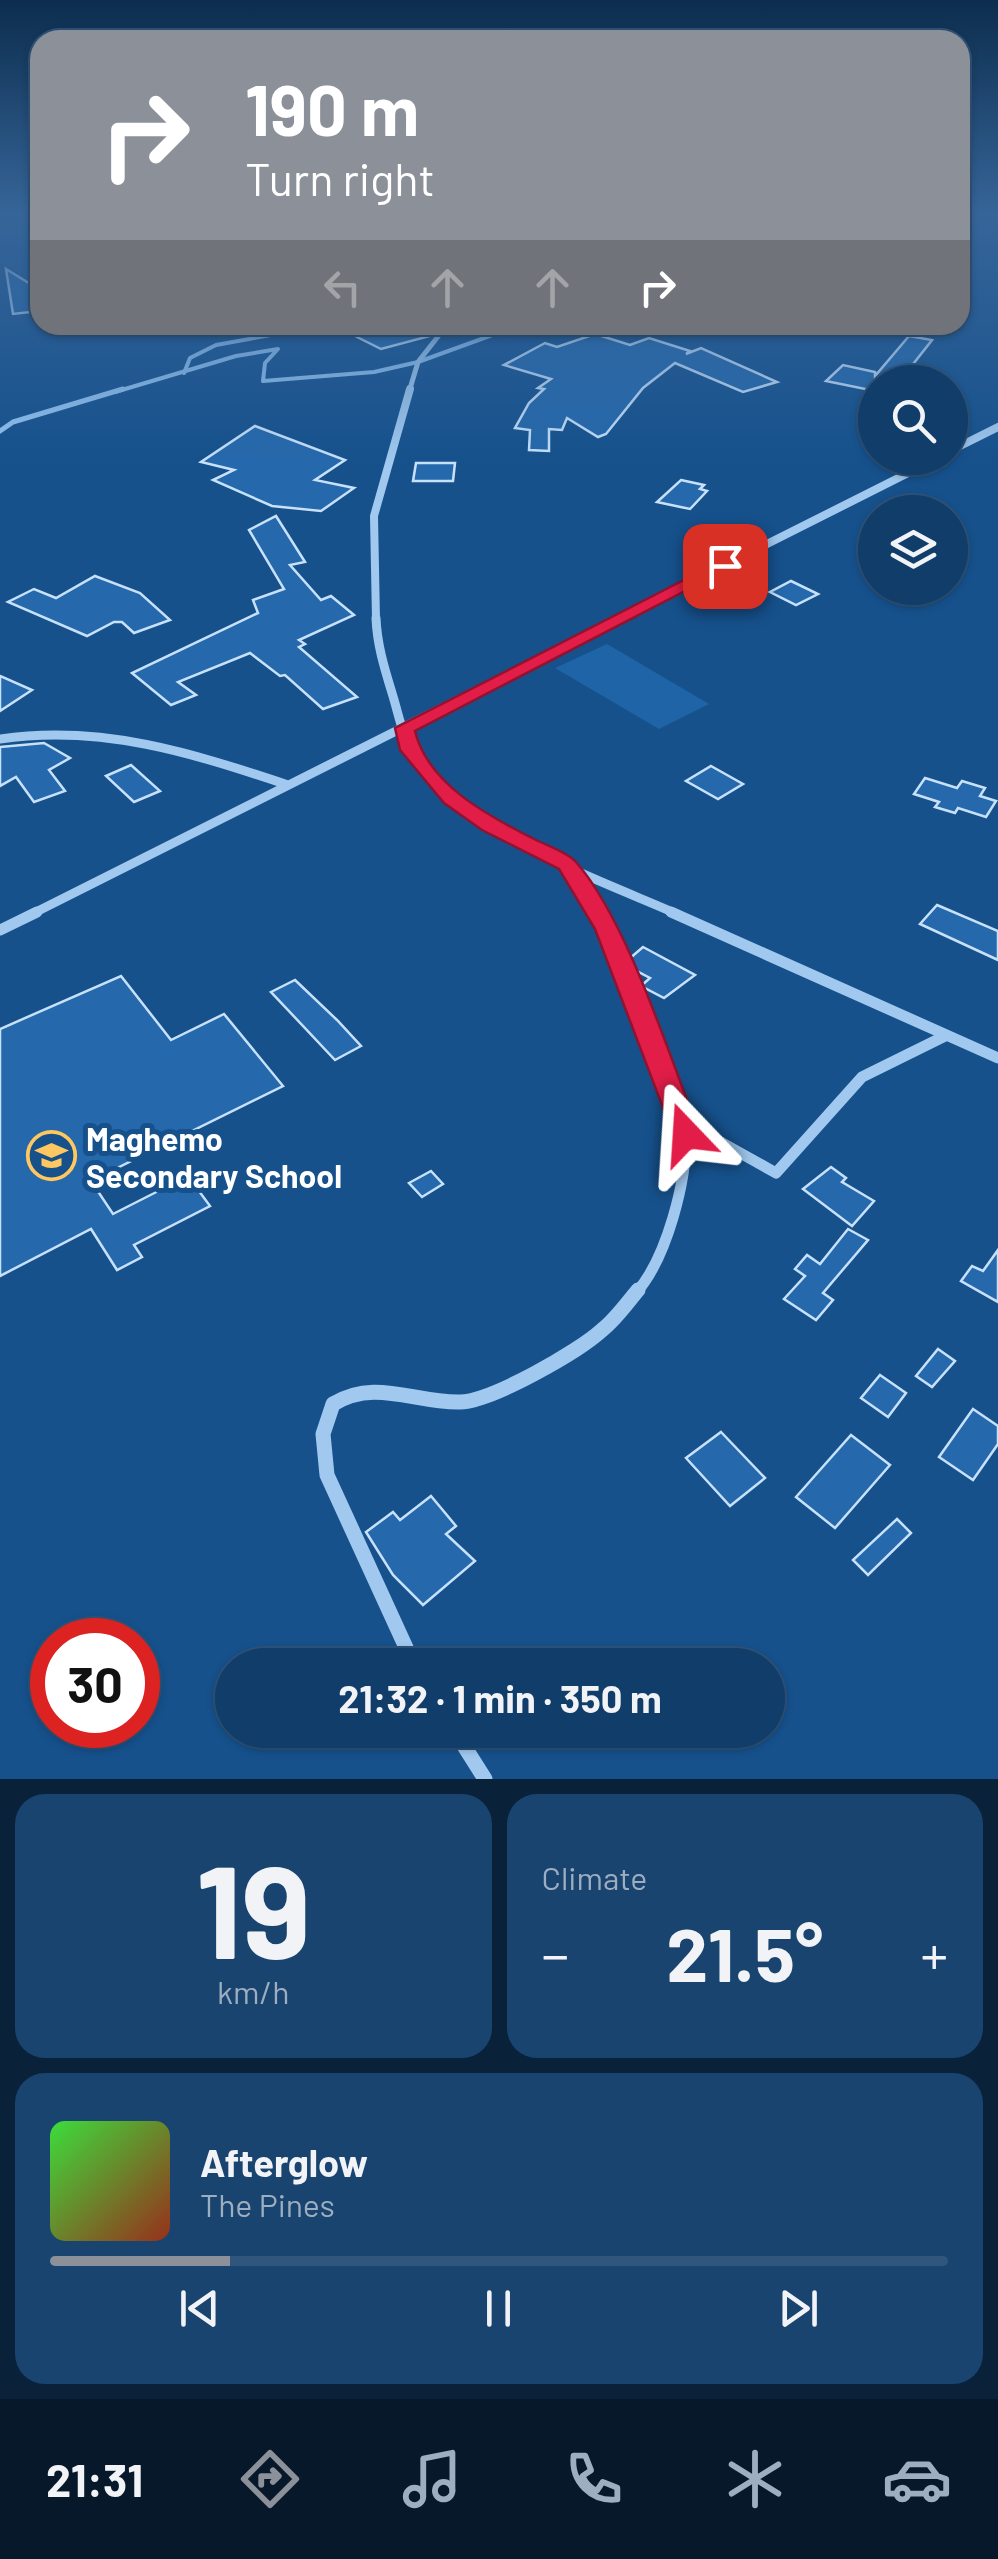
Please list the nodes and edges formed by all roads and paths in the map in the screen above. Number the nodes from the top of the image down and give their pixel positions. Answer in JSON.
{"nodes":[{"id":1,"x":439,"y":335,"type":"edge"},
{"id":2,"x":998,"y":427,"type":"edge"},
{"id":3,"x":968,"y":443,"type":"edge"},
{"id":4,"x":904,"y":475,"type":"edge"},
{"id":5,"x":405,"y":728,"type":"junction"},
{"id":6,"x":0,"y":739,"type":"edge"},
{"id":7,"x":288,"y":784,"type":"junction"},
{"id":8,"x":567,"y":864,"type":"junction"},
{"id":9,"x":0,"y":930,"type":"edge"},
{"id":10,"x":946,"y":1036,"type":"junction"},
{"id":11,"x":998,"y":1058,"type":"edge"},
{"id":12,"x":682,"y":1120,"type":"junction"},
{"id":13,"x":406,"y":1648,"type":"edge"},
{"id":14,"x":465,"y":1748,"type":"edge"},
{"id":15,"x":485,"y":1779,"type":"edge"}],
"edges":[{"from":1,"to":5,"type":"street"},
{"from":2,"to":3,"type":"street"},
{"from":4,"to":5,"type":"street"},
{"from":5,"to":7,"type":"street"},
{"from":5,"to":8,"type":"street"},
{"from":6,"to":7,"type":"street"},
{"from":7,"to":9,"type":"street"},
{"from":8,"to":10,"type":"street"},
{"from":8,"to":12,"type":"street"},
{"from":10,"to":11,"type":"street"},
{"from":10,"to":12,"type":"street"},
{"from":12,"to":13,"type":"street"},
{"from":14,"to":15,"type":"street"}]}
